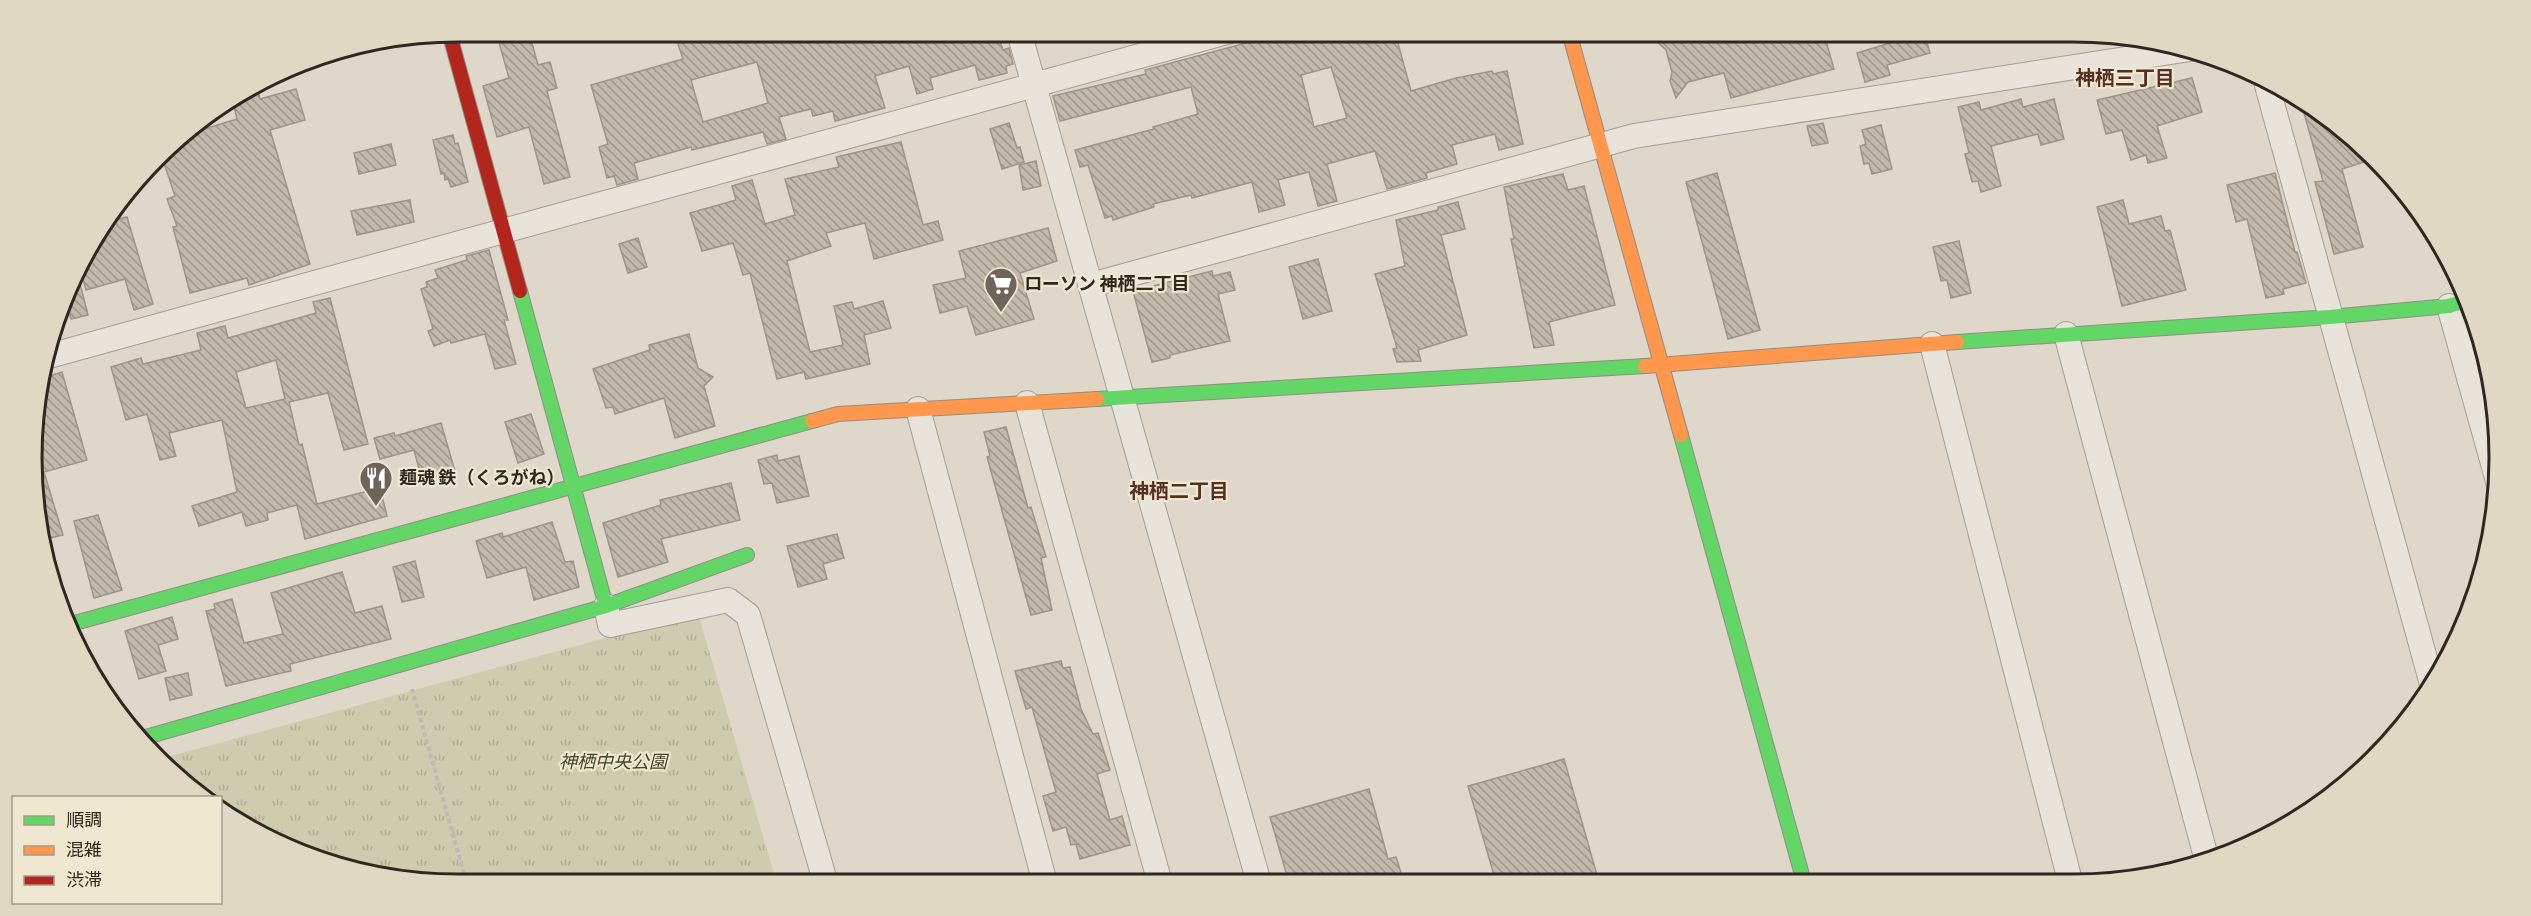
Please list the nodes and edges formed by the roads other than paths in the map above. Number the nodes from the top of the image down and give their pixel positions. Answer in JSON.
{"nodes":[{"id":1,"x":452,"y":42,"type":"edge"},
{"id":2,"x":1022,"y":42,"type":"edge"},
{"id":3,"x":1190,"y":42,"type":"edge"},
{"id":4,"x":1572,"y":42,"type":"edge"},
{"id":5,"x":2166,"y":53,"type":"edge"},
{"id":6,"x":1034,"y":84,"type":"junction"},
{"id":7,"x":2269,"y":91,"type":"edge"},
{"id":8,"x":1600,"y":146,"type":"junction"},
{"id":9,"x":504,"y":230,"type":"junction"},
{"id":10,"x":1091,"y":285,"type":"junction"},
{"id":11,"x":2459,"y":303,"type":"edge"},
{"id":12,"x":2459,"y":305,"type":"edge"},
{"id":13,"x":2330,"y":317,"type":"junction"},
{"id":14,"x":2066,"y":334,"type":"junction"},
{"id":15,"x":1932,"y":344,"type":"junction"},
{"id":16,"x":55,"y":354,"type":"edge"},
{"id":17,"x":1662,"y":365,"type":"junction"},
{"id":18,"x":1124,"y":398,"type":"junction"},
{"id":19,"x":1027,"y":403,"type":"junction"},
{"id":20,"x":918,"y":410,"type":"junction"},
{"id":21,"x":2488,"y":436,"type":"edge"},
{"id":22,"x":573,"y":485,"type":"junction"},
{"id":23,"x":747,"y":555,"type":"dead end"},
{"id":24,"x":606,"y":606,"type":"junction"},
{"id":25,"x":76,"y":622,"type":"edge"},
{"id":26,"x":2429,"y":673,"type":"edge"},
{"id":27,"x":149,"y":736,"type":"edge"},
{"id":28,"x":2205,"y":853,"type":"edge"},
{"id":29,"x":823,"y":874,"type":"edge"},
{"id":30,"x":1043,"y":874,"type":"edge"},
{"id":31,"x":1158,"y":874,"type":"edge"},
{"id":32,"x":1256,"y":874,"type":"edge"},
{"id":33,"x":1802,"y":874,"type":"edge"},
{"id":34,"x":2068,"y":874,"type":"edge"}],
"edges":[{"from":1,"to":9,"type":"street"},
{"from":2,"to":6,"type":"street"},
{"from":3,"to":6,"type":"street"},
{"from":4,"to":8,"type":"street"},
{"from":5,"to":8,"type":"street"},
{"from":6,"to":9,"type":"street"},
{"from":6,"to":10,"type":"street"},
{"from":7,"to":13,"type":"street"},
{"from":8,"to":10,"type":"street"},
{"from":8,"to":17,"type":"street"},
{"from":9,"to":16,"type":"street"},
{"from":9,"to":22,"type":"street"},
{"from":10,"to":18,"type":"street"},
{"from":11,"to":13,"type":"street"},
{"from":12,"to":21,"type":"street"},
{"from":13,"to":14,"type":"street"},
{"from":13,"to":26,"type":"street"},
{"from":14,"to":15,"type":"street"},
{"from":14,"to":28,"type":"street"},
{"from":15,"to":17,"type":"street"},
{"from":15,"to":34,"type":"street"},
{"from":17,"to":18,"type":"street"},
{"from":17,"to":33,"type":"street"},
{"from":18,"to":19,"type":"street"},
{"from":18,"to":32,"type":"street"},
{"from":19,"to":20,"type":"street"},
{"from":19,"to":31,"type":"street"},
{"from":20,"to":22,"type":"street"},
{"from":20,"to":30,"type":"street"},
{"from":22,"to":24,"type":"street"},
{"from":22,"to":25,"type":"street"},
{"from":23,"to":24,"type":"street"},
{"from":24,"to":27,"type":"street"},
{"from":24,"to":29,"type":"street"}]}
